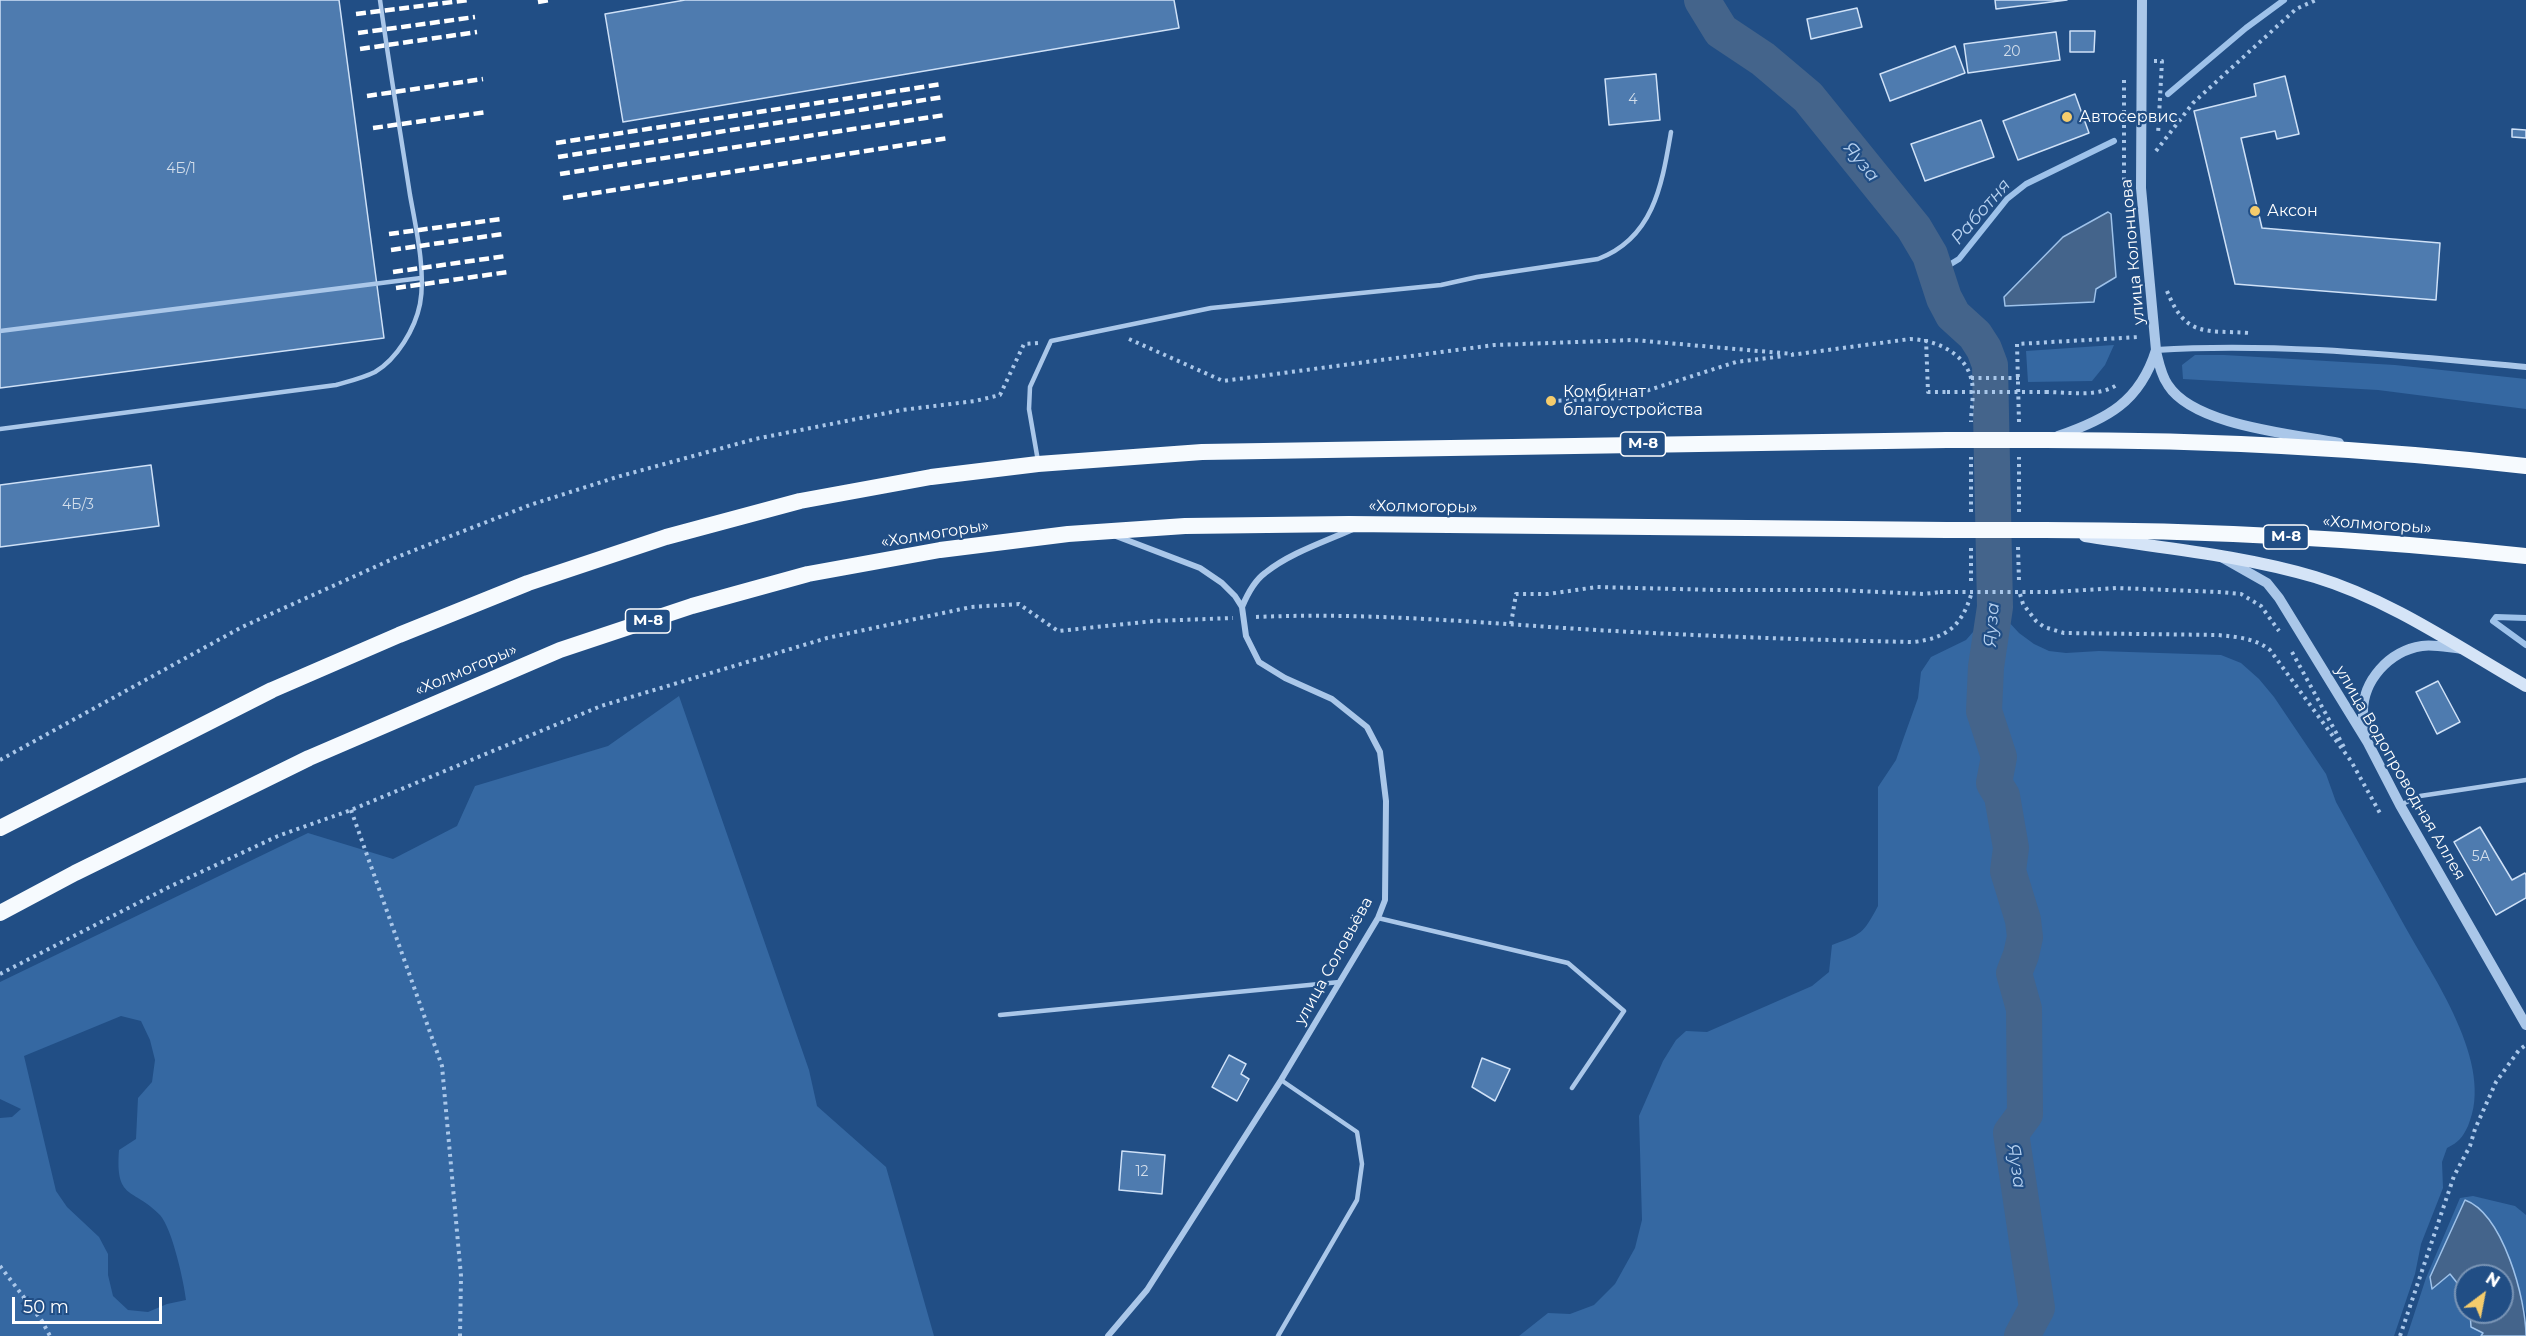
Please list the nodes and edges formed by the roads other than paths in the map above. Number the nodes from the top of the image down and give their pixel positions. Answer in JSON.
{"nodes":[{"id":1,"x":380,"y":0,"type":"edge"},
{"id":2,"x":2142,"y":0,"type":"edge"},
{"id":3,"x":1671,"y":132,"type":"dead end"},
{"id":4,"x":421,"y":278,"type":"junction"},
{"id":5,"x":0,"y":332,"type":"edge"},
{"id":6,"x":2156,"y":350,"type":"junction"},
{"id":7,"x":2526,"y":367,"type":"edge"},
{"id":8,"x":0,"y":429,"type":"edge"},
{"id":9,"x":2046,"y":440,"type":"junction"},
{"id":10,"x":2391,"y":453,"type":"junction"},
{"id":11,"x":1038,"y":464,"type":"junction"},
{"id":12,"x":2526,"y":466,"type":"edge"},
{"id":13,"x":1363,"y":525,"type":"junction"},
{"id":14,"x":2045,"y":530,"type":"junction"},
{"id":15,"x":1104,"y":532,"type":"junction"},
{"id":16,"x":2526,"y":556,"type":"edge"},
{"id":17,"x":2223,"y":558,"type":"junction"},
{"id":18,"x":1242,"y":608,"type":"junction"},
{"id":19,"x":2463,"y":650,"type":"junction"},
{"id":20,"x":2526,"y":686,"type":"edge"},
{"id":21,"x":2368,"y":743,"type":"junction"},
{"id":22,"x":2526,"y":780,"type":"edge"},
{"id":23,"x":2400,"y":805,"type":"junction"},
{"id":24,"x":0,"y":828,"type":"edge"},
{"id":25,"x":0,"y":913,"type":"edge"},
{"id":26,"x":1378,"y":918,"type":"junction"},
{"id":27,"x":1340,"y":982,"type":"junction"},
{"id":28,"x":1000,"y":1015,"type":"dead end"},
{"id":29,"x":2526,"y":1025,"type":"edge"},
{"id":30,"x":1281,"y":1080,"type":"junction"},
{"id":31,"x":1572,"y":1088,"type":"dead end"},
{"id":32,"x":1108,"y":1336,"type":"edge"},
{"id":33,"x":1278,"y":1336,"type":"edge"}],
"edges":[{"from":1,"to":4,"type":"lane"},
{"from":2,"to":6,"type":"street","name":"улица Колонцова"},
{"from":3,"to":11,"type":"lane"},
{"from":4,"to":5,"type":"lane"},
{"from":4,"to":8,"type":"lane"},
{"from":6,"to":7,"type":"street"},
{"from":6,"to":9,"type":"street","name":"улица Колонцова"},
{"from":6,"to":10,"type":"street"},
{"from":9,"to":10,"type":"highway","number":"М-8"},
{"from":9,"to":11,"type":"highway","number":"М-8","bridge":true},
{"from":10,"to":12,"type":"highway","number":"М-8"},
{"from":11,"to":24,"type":"highway","number":"М-8"},
{"from":13,"to":14,"type":"highway","name":"«Холмогоры»","number":"М-8","bridge":true},
{"from":13,"to":15,"type":"highway","name":"«Холмогоры»","number":"М-8"},
{"from":13,"to":18,"type":"street"},
{"from":14,"to":16,"type":"highway","name":"«Холмогоры»","number":"М-8"},
{"from":14,"to":17,"type":"main road"},
{"from":15,"to":18,"type":"street"},
{"from":15,"to":25,"type":"highway","name":"«Холмогоры»","number":"М-8"},
{"from":17,"to":19,"type":"main road"},
{"from":17,"to":21,"type":"street","name":"улица Водопроводная Аллея"},
{"from":18,"to":26,"type":"street","name":"улица Соловьёва"},
{"from":19,"to":20,"type":"main road"},
{"from":19,"to":21,"type":"street"},
{"from":21,"to":23,"type":"street","name":"улица Водопроводная Аллея"},
{"from":22,"to":23,"type":"lane"},
{"from":23,"to":29,"type":"street","name":"улица Водопроводная Аллея"},
{"from":26,"to":27,"type":"street","name":"улица Соловьёва"},
{"from":26,"to":31,"type":"lane"},
{"from":27,"to":28,"type":"lane"},
{"from":27,"to":30,"type":"street","name":"улица Соловьёва"},
{"from":30,"to":32,"type":"street","name":"улица Соловьёва"},
{"from":30,"to":33,"type":"lane"}]}
